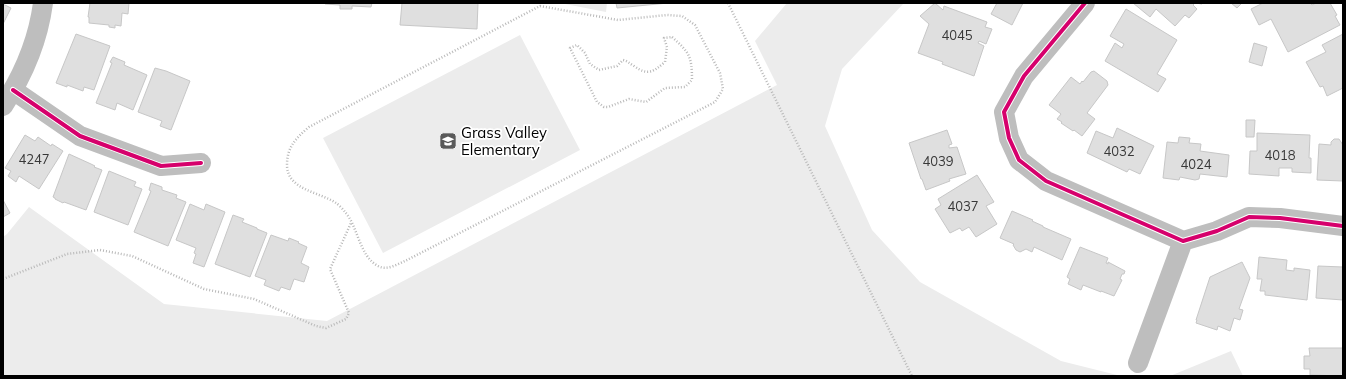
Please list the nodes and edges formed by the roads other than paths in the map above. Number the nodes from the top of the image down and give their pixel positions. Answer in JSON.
{"nodes":[{"id":1,"x":43,"y":3,"type":"edge"},
{"id":2,"x":1085,"y":3,"type":"edge"},
{"id":3,"x":8,"y":98,"type":"edge"},
{"id":4,"x":201,"y":163,"type":"dead end"},
{"id":5,"x":1343,"y":226,"type":"edge"},
{"id":6,"x":1183,"y":241,"type":"junction"},
{"id":7,"x":1138,"y":363,"type":"dead end"}],
"edges":[{"from":1,"to":3,"type":"street"},
{"from":2,"to":6,"type":"street"},
{"from":3,"to":4,"type":"street"},
{"from":5,"to":6,"type":"street"},
{"from":6,"to":7,"type":"street"}]}
